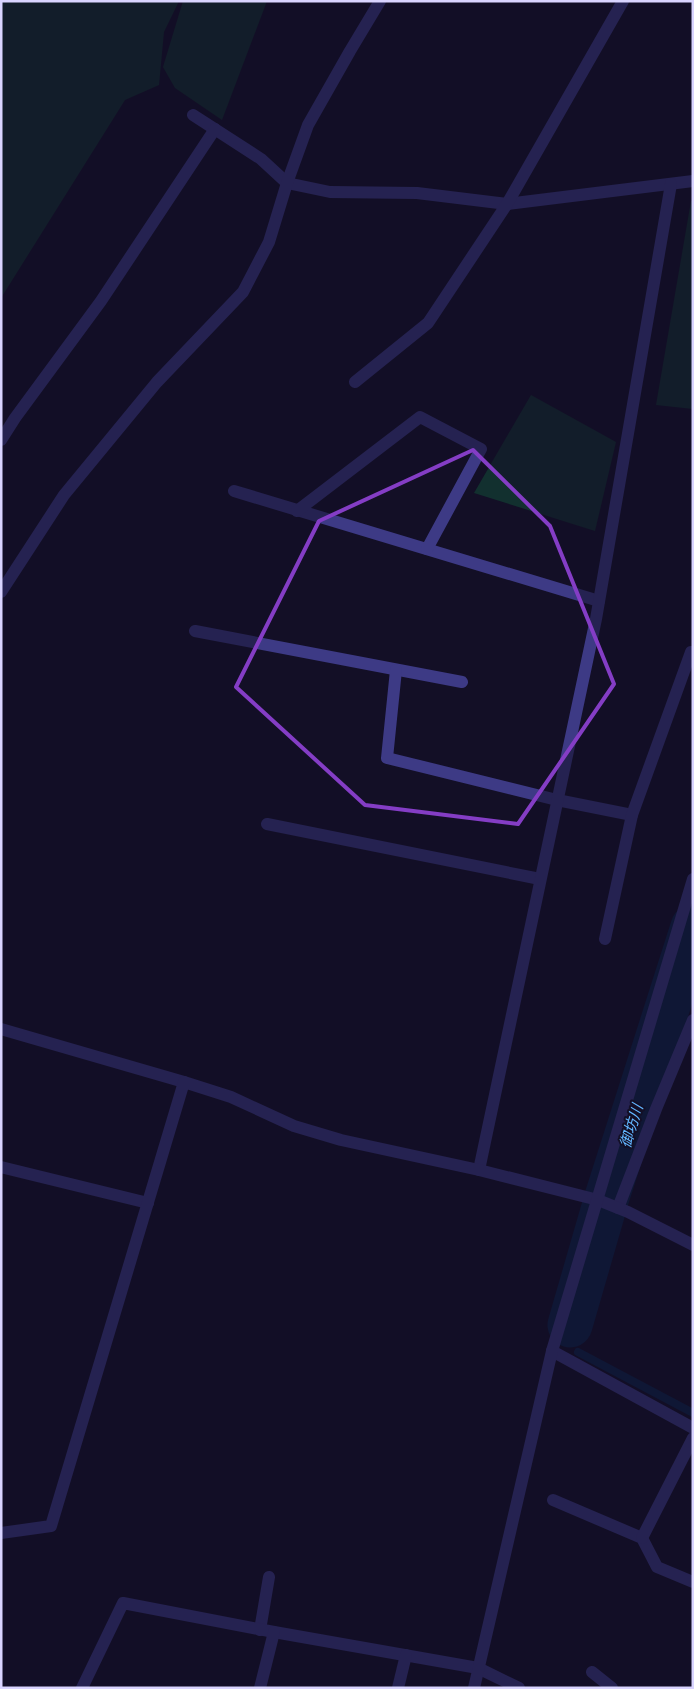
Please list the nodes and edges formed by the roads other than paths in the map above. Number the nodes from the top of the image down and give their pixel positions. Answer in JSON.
{"nodes":[{"id":1,"x":380,"y":1,"type":"edge"},
{"id":2,"x":623,"y":1,"type":"edge"},
{"id":3,"x":192,"y":115,"type":"dead end"},
{"id":4,"x":215,"y":129,"type":"junction"},
{"id":5,"x":693,"y":181,"type":"edge"},
{"id":6,"x":287,"y":183,"type":"junction"},
{"id":7,"x":671,"y":184,"type":"junction"},
{"id":8,"x":507,"y":204,"type":"junction"},
{"id":9,"x":355,"y":382,"type":"dead end"},
{"id":10,"x":1,"y":440,"type":"edge"},
{"id":11,"x":234,"y":492,"type":"dead end"},
{"id":12,"x":297,"y":511,"type":"junction"},
{"id":13,"x":427,"y":549,"type":"junction"},
{"id":14,"x":1,"y":592,"type":"edge"},
{"id":15,"x":599,"y":601,"type":"junction"},
{"id":16,"x":195,"y":631,"type":"dead end"},
{"id":17,"x":693,"y":652,"type":"edge"},
{"id":18,"x":396,"y":670,"type":"junction"},
{"id":19,"x":462,"y":682,"type":"dead end"},
{"id":20,"x":557,"y":800,"type":"junction"},
{"id":21,"x":632,"y":815,"type":"junction"},
{"id":22,"x":266,"y":824,"type":"dead end"},
{"id":23,"x":540,"y":879,"type":"junction"},
{"id":24,"x":693,"y":879,"type":"edge"},
{"id":25,"x":605,"y":939,"type":"dead end"},
{"id":26,"x":693,"y":1020,"type":"edge"},
{"id":27,"x":1,"y":1029,"type":"edge"},
{"id":28,"x":184,"y":1082,"type":"junction"},
{"id":29,"x":1,"y":1167,"type":"edge"},
{"id":30,"x":479,"y":1170,"type":"junction"},
{"id":31,"x":598,"y":1200,"type":"junction"},
{"id":32,"x":148,"y":1203,"type":"junction"},
{"id":33,"x":618,"y":1208,"type":"junction"},
{"id":34,"x":693,"y":1245,"type":"edge"},
{"id":35,"x":552,"y":1351,"type":"junction"},
{"id":36,"x":693,"y":1428,"type":"edge"},
{"id":37,"x":693,"y":1438,"type":"edge"},
{"id":38,"x":553,"y":1500,"type":"dead end"},
{"id":39,"x":1,"y":1533,"type":"edge"},
{"id":40,"x":642,"y":1538,"type":"junction"},
{"id":41,"x":269,"y":1577,"type":"dead end"},
{"id":42,"x":693,"y":1582,"type":"edge"},
{"id":43,"x":260,"y":1630,"type":"junction"},
{"id":44,"x":274,"y":1632,"type":"junction"},
{"id":45,"x":406,"y":1655,"type":"junction"},
{"id":46,"x":478,"y":1668,"type":"junction"},
{"id":47,"x":592,"y":1672,"type":"dead end"},
{"id":48,"x":82,"y":1688,"type":"edge"},
{"id":49,"x":260,"y":1688,"type":"edge"},
{"id":50,"x":398,"y":1688,"type":"edge"},
{"id":51,"x":474,"y":1688,"type":"edge"},
{"id":52,"x":518,"y":1688,"type":"edge"},
{"id":53,"x":612,"y":1688,"type":"edge"}],
"edges":[{"from":1,"to":6,"type":"street"},
{"from":2,"to":8,"type":"street"},
{"from":3,"to":4,"type":"street"},
{"from":4,"to":6,"type":"street"},
{"from":4,"to":10,"type":"street"},
{"from":5,"to":7,"type":"street"},
{"from":6,"to":8,"type":"street"},
{"from":6,"to":14,"type":"street"},
{"from":7,"to":8,"type":"street"},
{"from":7,"to":15,"type":"street"},
{"from":8,"to":9,"type":"street"},
{"from":11,"to":12,"type":"street"},
{"from":12,"to":13,"type":"street"},
{"from":12,"to":13,"type":"street"},
{"from":13,"to":15,"type":"street"},
{"from":15,"to":20,"type":"street"},
{"from":16,"to":18,"type":"street"},
{"from":17,"to":21,"type":"street"},
{"from":18,"to":19,"type":"street"},
{"from":18,"to":20,"type":"street"},
{"from":20,"to":21,"type":"street"},
{"from":20,"to":23,"type":"street"},
{"from":21,"to":25,"type":"street"},
{"from":22,"to":23,"type":"street"},
{"from":23,"to":30,"type":"street"},
{"from":24,"to":31,"type":"street"},
{"from":26,"to":33,"type":"street"},
{"from":27,"to":28,"type":"street"},
{"from":28,"to":30,"type":"street"},
{"from":28,"to":32,"type":"street"},
{"from":29,"to":32,"type":"street"},
{"from":30,"to":31,"type":"street"},
{"from":31,"to":33,"type":"street"},
{"from":31,"to":35,"type":"street"},
{"from":32,"to":39,"type":"street"},
{"from":33,"to":34,"type":"street"},
{"from":35,"to":36,"type":"street"},
{"from":35,"to":46,"type":"street"},
{"from":37,"to":40,"type":"street"},
{"from":38,"to":40,"type":"street"},
{"from":40,"to":42,"type":"street"},
{"from":41,"to":43,"type":"street"},
{"from":43,"to":44,"type":"street"},
{"from":43,"to":48,"type":"street"},
{"from":44,"to":45,"type":"street"},
{"from":44,"to":49,"type":"street"},
{"from":45,"to":46,"type":"street"},
{"from":45,"to":50,"type":"street"},
{"from":46,"to":51,"type":"street"},
{"from":46,"to":52,"type":"street"},
{"from":47,"to":53,"type":"street"}]}
